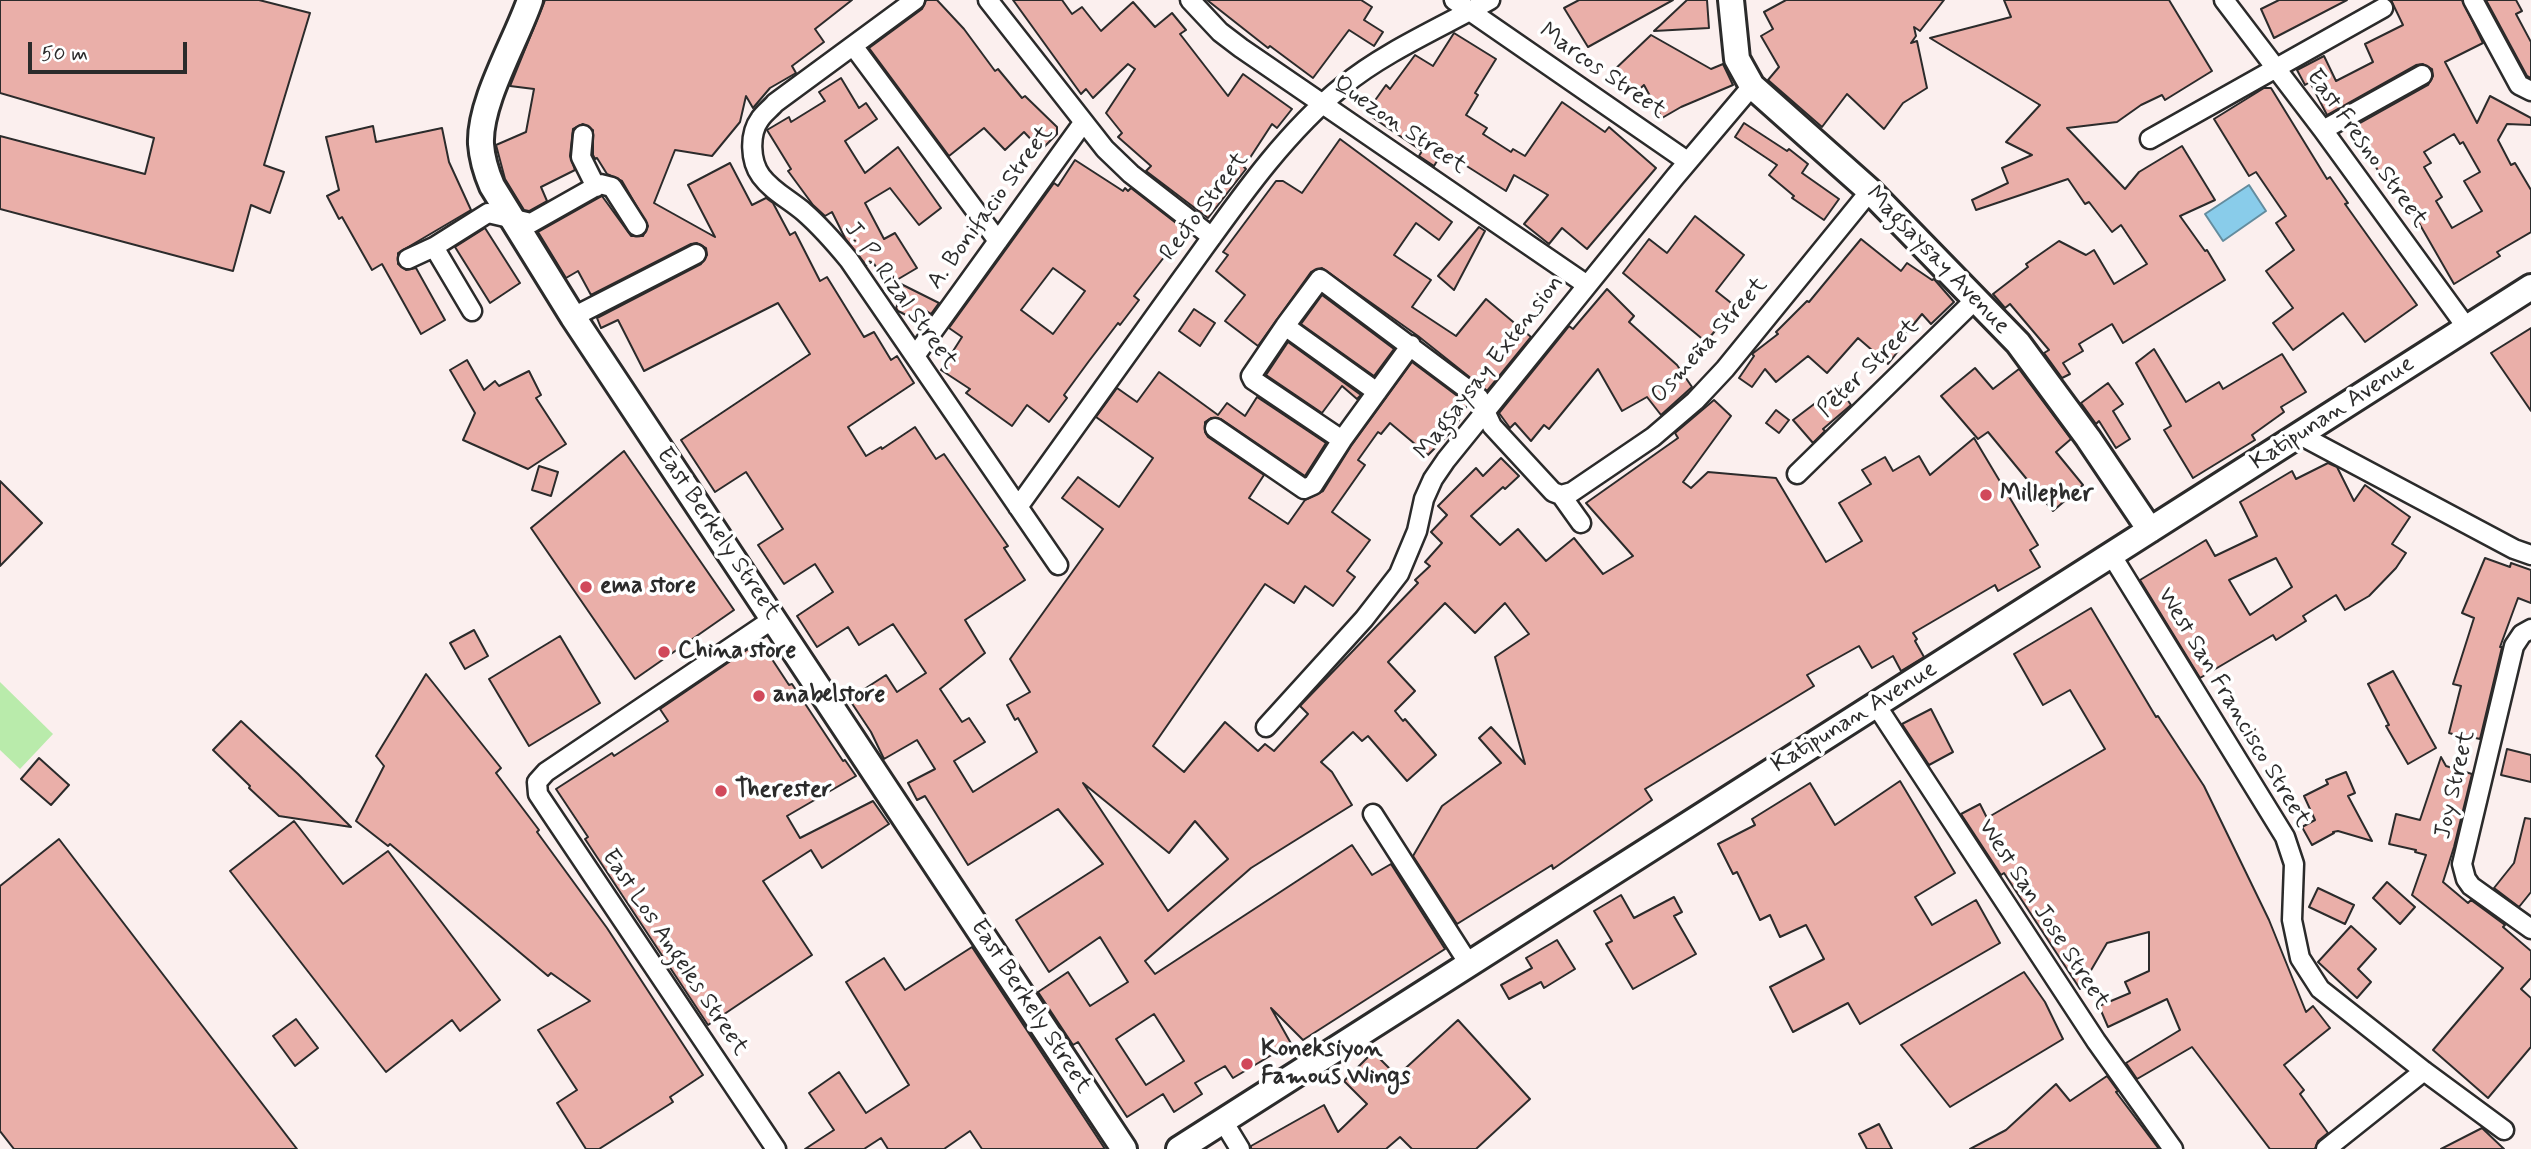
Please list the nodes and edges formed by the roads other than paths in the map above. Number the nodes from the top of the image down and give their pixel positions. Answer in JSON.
{"nodes":[{"id":1,"x":530,"y":0,"type":"edge"},
{"id":2,"x":915,"y":0,"type":"edge"},
{"id":3,"x":988,"y":0,"type":"edge"},
{"id":4,"x":1190,"y":0,"type":"edge"},
{"id":5,"x":1454,"y":0,"type":"edge"},
{"id":6,"x":1490,"y":0,"type":"edge"},
{"id":7,"x":1731,"y":0,"type":"edge"},
{"id":8,"x":2224,"y":0,"type":"edge"},
{"id":9,"x":2473,"y":0,"type":"edge"},
{"id":10,"x":2383,"y":8,"type":"dead end"},
{"id":11,"x":1471,"y":11,"type":"junction"},
{"id":12,"x":854,"y":47,"type":"junction"},
{"id":13,"x":2275,"y":67,"type":"junction"},
{"id":14,"x":2422,"y":75,"type":"dead end"},
{"id":15,"x":1752,"y":86,"type":"junction"},
{"id":16,"x":2531,"y":91,"type":"edge"},
{"id":17,"x":1323,"y":103,"type":"junction"},
{"id":18,"x":1083,"y":123,"type":"junction"},
{"id":19,"x":2323,"y":130,"type":"junction"},
{"id":20,"x":583,"y":135,"type":"dead end"},
{"id":21,"x":2150,"y":139,"type":"dead end"},
{"id":22,"x":1687,"y":161,"type":"junction"},
{"id":23,"x":596,"y":187,"type":"junction"},
{"id":24,"x":1870,"y":191,"type":"junction"},
{"id":25,"x":509,"y":217,"type":"junction"},
{"id":26,"x":637,"y":226,"type":"dead end"},
{"id":27,"x":1212,"y":237,"type":"junction"},
{"id":28,"x":998,"y":241,"type":"junction"},
{"id":29,"x":435,"y":247,"type":"junction"},
{"id":30,"x":696,"y":254,"type":"dead end"},
{"id":31,"x":408,"y":260,"type":"dead end"},
{"id":32,"x":1587,"y":285,"type":"junction"},
{"id":33,"x":2531,"y":287,"type":"edge"},
{"id":34,"x":1976,"y":299,"type":"junction"},
{"id":35,"x":472,"y":312,"type":"dead end"},
{"id":36,"x":573,"y":317,"type":"junction"},
{"id":37,"x":1285,"y":326,"type":"junction"},
{"id":38,"x":2467,"y":328,"type":"junction"},
{"id":39,"x":1411,"y":345,"type":"junction"},
{"id":40,"x":915,"y":356,"type":"junction"},
{"id":41,"x":1377,"y":392,"type":"junction"},
{"id":42,"x":1485,"y":411,"type":"junction"},
{"id":43,"x":1215,"y":428,"type":"dead end"},
{"id":44,"x":2300,"y":435,"type":"junction"},
{"id":45,"x":1342,"y":440,"type":"junction"},
{"id":46,"x":1797,"y":474,"type":"dead end"},
{"id":47,"x":1561,"y":495,"type":"junction"},
{"id":48,"x":1018,"y":507,"type":"junction"},
{"id":49,"x":1581,"y":523,"type":"dead end"},
{"id":50,"x":2150,"y":530,"type":"junction"},
{"id":51,"x":2112,"y":555,"type":"junction"},
{"id":52,"x":2531,"y":555,"type":"edge"},
{"id":53,"x":1058,"y":565,"type":"dead end"},
{"id":54,"x":774,"y":619,"type":"junction"},
{"id":55,"x":2531,"y":629,"type":"edge"},
{"id":56,"x":1876,"y":705,"type":"junction"},
{"id":57,"x":1266,"y":727,"type":"dead end"},
{"id":58,"x":1373,"y":814,"type":"dead end"},
{"id":59,"x":2531,"y":929,"type":"edge"},
{"id":60,"x":1469,"y":964,"type":"junction"},
{"id":61,"x":2424,"y":1071,"type":"junction"},
{"id":62,"x":1223,"y":1121,"type":"junction"},
{"id":63,"x":2504,"y":1129,"type":"dead end"},
{"id":64,"x":776,"y":1149,"type":"edge"},
{"id":65,"x":1124,"y":1149,"type":"edge"},
{"id":66,"x":1179,"y":1149,"type":"edge"},
{"id":67,"x":1240,"y":1149,"type":"edge"},
{"id":68,"x":2173,"y":1149,"type":"edge"},
{"id":69,"x":2326,"y":1149,"type":"edge"}],
"edges":[{"from":1,"to":25,"type":"street","name":"East Berkely Street"},
{"from":2,"to":12,"type":"street","name":"J. P. Rizal Street"},
{"from":3,"to":18,"type":"street"},
{"from":4,"to":17,"type":"street","name":"Quezon Street"},
{"from":5,"to":11,"type":"street","name":"Marcos Street"},
{"from":6,"to":11,"type":"street","name":"Recto Street"},
{"from":7,"to":15,"type":"street","name":"Magsaysay Avenue"},
{"from":8,"to":13,"type":"street","name":"East Fresno Street"},
{"from":9,"to":16,"type":"street"},
{"from":10,"to":13,"type":"street"},
{"from":11,"to":17,"type":"street","name":"Recto Street"},
{"from":11,"to":22,"type":"street","name":"Marcos Street"},
{"from":12,"to":28,"type":"street"},
{"from":12,"to":40,"type":"street","name":"J. P. Rizal Street"},
{"from":13,"to":19,"type":"street","name":"East Fresno Street"},
{"from":13,"to":21,"type":"street"},
{"from":14,"to":19,"type":"street"},
{"from":15,"to":22,"type":"street","name":"Magsaysay Extension"},
{"from":15,"to":24,"type":"street","name":"Magsaysay Avenue"},
{"from":17,"to":27,"type":"street","name":"Recto Street"},
{"from":17,"to":32,"type":"street","name":"Quezon Street"},
{"from":18,"to":27,"type":"street"},
{"from":18,"to":28,"type":"street","name":"A. Bonifacio Street"},
{"from":19,"to":38,"type":"street","name":"East Fresno Street"},
{"from":20,"to":23,"type":"street"},
{"from":22,"to":32,"type":"street","name":"Magsaysay Extension"},
{"from":23,"to":25,"type":"street"},
{"from":23,"to":26,"type":"street"},
{"from":24,"to":34,"type":"street","name":"Magsaysay Avenue"},
{"from":24,"to":47,"type":"street","name":"Osmeña Street"},
{"from":25,"to":29,"type":"street"},
{"from":25,"to":36,"type":"street","name":"East Berkely Street"},
{"from":27,"to":48,"type":"street","name":"Recto Street"},
{"from":28,"to":40,"type":"street","name":"A. Bonifacio Street"},
{"from":29,"to":31,"type":"street"},
{"from":29,"to":35,"type":"street"},
{"from":30,"to":36,"type":"street"},
{"from":32,"to":42,"type":"street","name":"Magsaysay Extension"},
{"from":33,"to":38,"type":"street","name":"Katipunan Avenue"},
{"from":34,"to":46,"type":"street","name":"Peter Street"},
{"from":34,"to":50,"type":"street","name":"Magsaysay Avenue"},
{"from":36,"to":54,"type":"street","name":"East Berkely Street"},
{"from":37,"to":39,"type":"street"},
{"from":37,"to":41,"type":"street"},
{"from":37,"to":45,"type":"street"},
{"from":38,"to":44,"type":"street","name":"Katipunan Avenue"},
{"from":39,"to":41,"type":"street"},
{"from":39,"to":42,"type":"street"},
{"from":40,"to":48,"type":"street","name":"J. P. Rizal Street"},
{"from":41,"to":45,"type":"street"},
{"from":42,"to":47,"type":"street"},
{"from":42,"to":57,"type":"street","name":"Magsaysay Extension"},
{"from":43,"to":45,"type":"street"},
{"from":44,"to":50,"type":"street","name":"Katipunan Avenue"},
{"from":44,"to":52,"type":"street"},
{"from":47,"to":49,"type":"street"},
{"from":48,"to":53,"type":"street","name":"J. P. Rizal Street"},
{"from":50,"to":51,"type":"street","name":"Katipunan Avenue"},
{"from":51,"to":56,"type":"street","name":"Katipunan Avenue"},
{"from":51,"to":61,"type":"street","name":"West San Francisco Street"},
{"from":54,"to":64,"type":"street","name":"East Los Angeles Street"},
{"from":54,"to":65,"type":"street","name":"East Berkely Street"},
{"from":55,"to":59,"type":"street","name":"Joy Street"},
{"from":56,"to":60,"type":"street","name":"Katipunan Avenue"},
{"from":56,"to":68,"type":"street","name":"West San Jose Street"},
{"from":58,"to":60,"type":"street"},
{"from":60,"to":62,"type":"street","name":"Katipunan Avenue"},
{"from":61,"to":63,"type":"street","name":"West San Francisco Street"},
{"from":61,"to":69,"type":"street"},
{"from":62,"to":66,"type":"street","name":"Katipunan Avenue"},
{"from":62,"to":67,"type":"street"}]}
